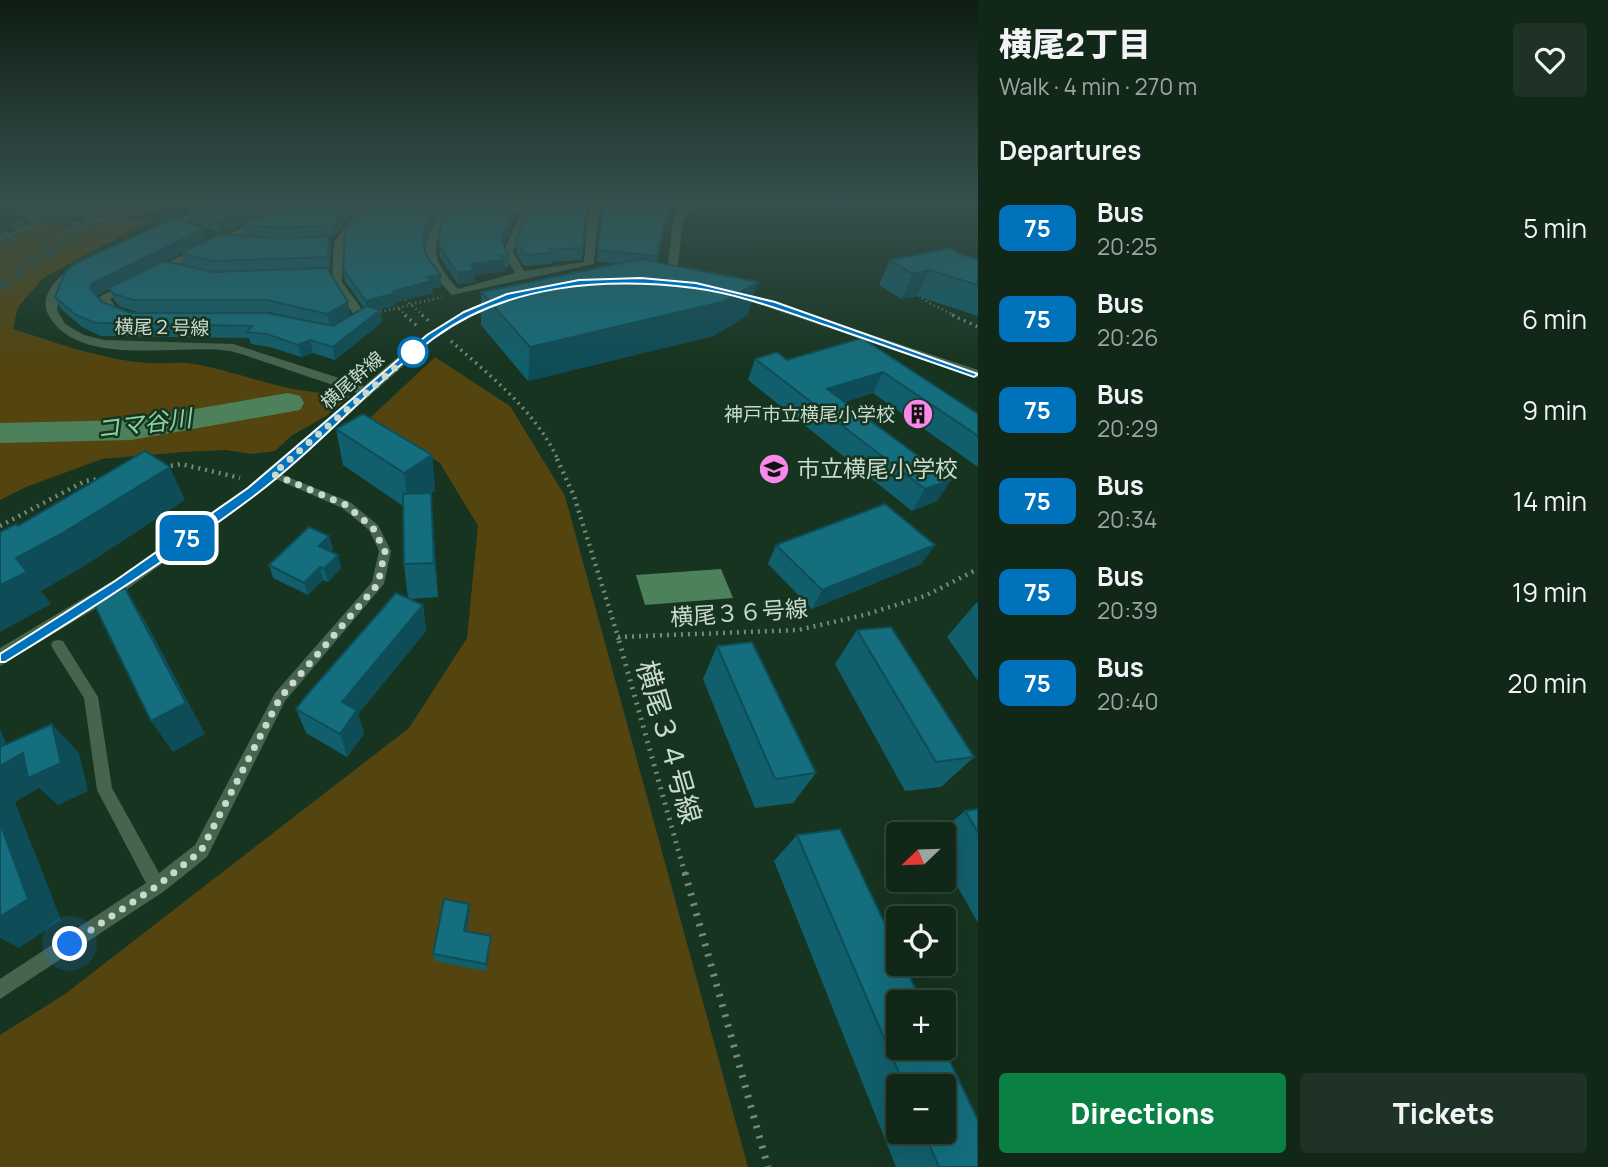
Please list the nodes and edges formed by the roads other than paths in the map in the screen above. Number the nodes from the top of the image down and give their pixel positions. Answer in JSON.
{"nodes":[{"id":1,"x":185,"y":256,"type":"edge"},
{"id":2,"x":335,"y":256,"type":"edge"},
{"id":3,"x":429,"y":256,"type":"edge"},
{"id":4,"x":510,"y":256,"type":"edge"},
{"id":5,"x":590,"y":256,"type":"edge"},
{"id":6,"x":674,"y":256,"type":"edge"},
{"id":7,"x":93,"y":259,"type":"edge"},
{"id":8,"x":167,"y":267,"type":"junction"},
{"id":9,"x":191,"y":273,"type":"edge"},
{"id":10,"x":337,"y":274,"type":"junction"},
{"id":11,"x":324,"y":275,"type":"edge"},
{"id":12,"x":520,"y":275,"type":"junction"},
{"id":13,"x":671,"y":283,"type":"edge"},
{"id":14,"x":720,"y":290,"type":"edge"},
{"id":15,"x":518,"y":294,"type":"edge"},
{"id":16,"x":136,"y":319,"type":"edge"},
{"id":17,"x":332,"y":332,"type":"edge"},
{"id":18,"x":978,"y":374,"type":"edge"},
{"id":19,"x":368,"y":392,"type":"junction"},
{"id":20,"x":273,"y":474,"type":"junction"},
{"id":21,"x":58,"y":645,"type":"dead end"},
{"id":22,"x":0,"y":658,"type":"edge"},
{"id":23,"x":157,"y":886,"type":"junction"},
{"id":24,"x":0,"y":990,"type":"edge"}],
"edges":[{"from":1,"to":8,"type":"street"},
{"from":2,"to":10,"type":"street"},
{"from":3,"to":12,"type":"street"},
{"from":4,"to":12,"type":"street"},
{"from":5,"to":12,"type":"street"},
{"from":6,"to":13,"type":"street"},
{"from":7,"to":19,"type":"street","name":"横尾２号線"},
{"from":8,"to":9,"type":"street"},
{"from":8,"to":16,"type":"street"},
{"from":10,"to":11,"type":"street"},
{"from":10,"to":17,"type":"street"},
{"from":14,"to":18,"type":"street"},
{"from":15,"to":19,"type":"street","name":"横尾幹線"},
{"from":19,"to":20,"type":"street","name":"横尾幹線"},
{"from":20,"to":22,"type":"street","name":"横尾幹線"},
{"from":20,"to":23,"type":"lane"},
{"from":21,"to":23,"type":"lane"},
{"from":23,"to":24,"type":"lane"}]}
